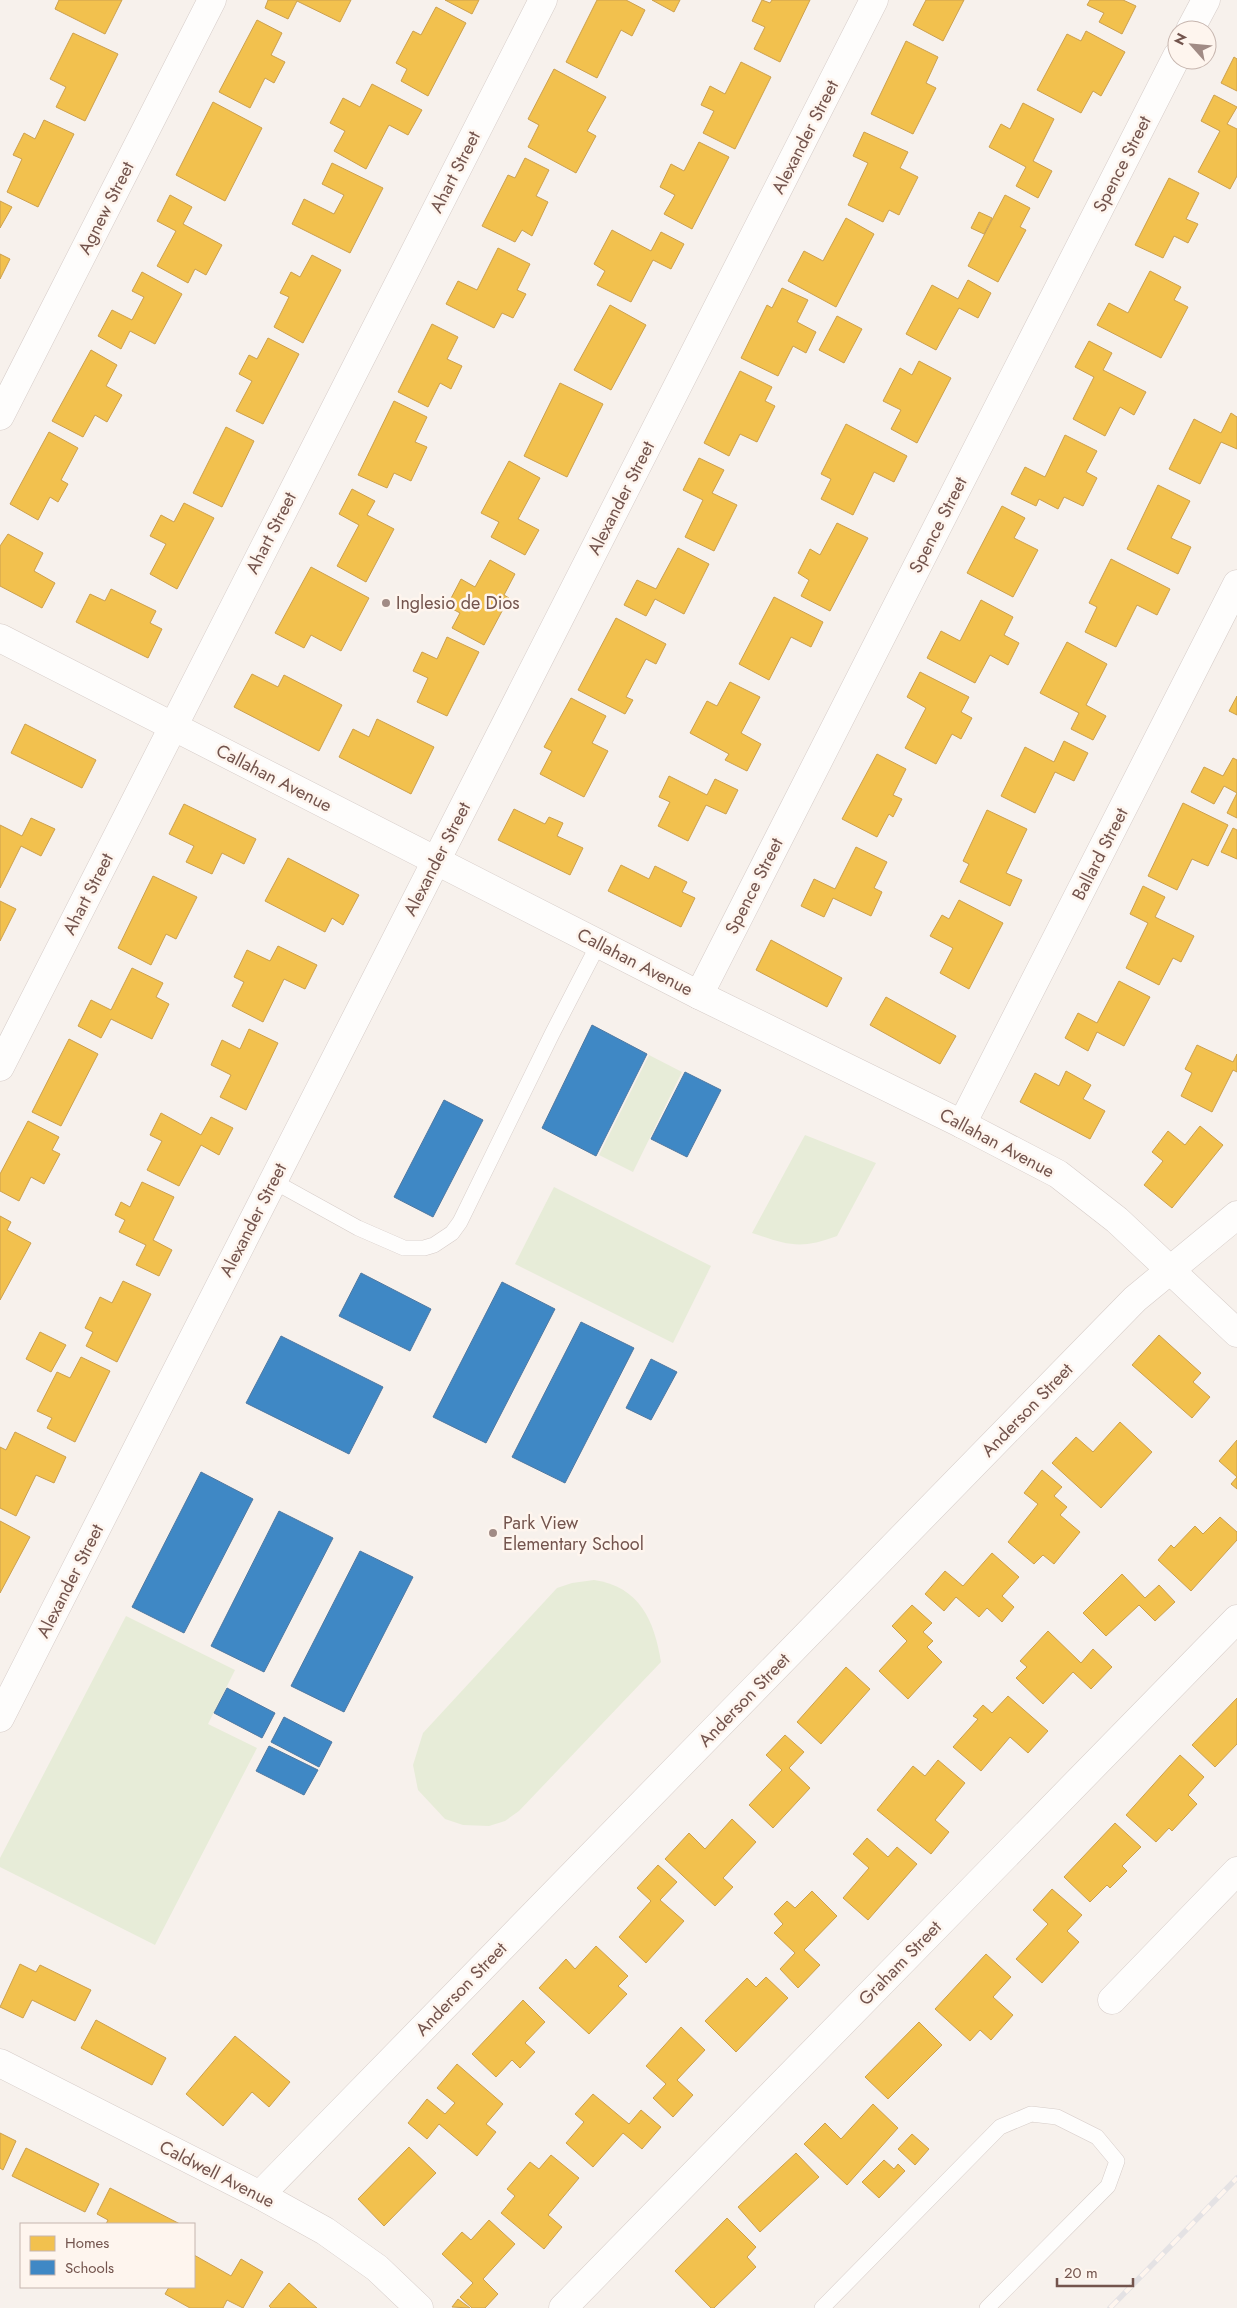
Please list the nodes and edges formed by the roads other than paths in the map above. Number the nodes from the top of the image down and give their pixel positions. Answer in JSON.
{"nodes":[{"id":1,"x":212,"y":0,"type":"edge"},
{"id":2,"x":543,"y":0,"type":"edge"},
{"id":3,"x":874,"y":0,"type":"edge"},
{"id":4,"x":1206,"y":0,"type":"edge"},
{"id":5,"x":1195,"y":20,"type":"edge"},
{"id":6,"x":1170,"y":70,"type":"edge"},
{"id":7,"x":0,"y":416,"type":"edge"},
{"id":8,"x":1237,"y":584,"type":"edge"},
{"id":9,"x":0,"y":638,"type":"edge"},
{"id":10,"x":173,"y":726,"type":"junction"},
{"id":11,"x":436,"y":861,"type":"junction"},
{"id":12,"x":599,"y":943,"type":"junction"},
{"id":13,"x":699,"y":995,"type":"junction"},
{"id":14,"x":0,"y":1067,"type":"edge"},
{"id":15,"x":962,"y":1124,"type":"junction"},
{"id":16,"x":273,"y":1181,"type":"junction"},
{"id":17,"x":1237,"y":1215,"type":"edge"},
{"id":18,"x":1170,"y":1270,"type":"junction"},
{"id":19,"x":1237,"y":1333,"type":"edge"},
{"id":20,"x":1237,"y":1619,"type":"edge"},
{"id":21,"x":0,"y":1718,"type":"edge"},
{"id":22,"x":1237,"y":1871,"type":"edge"},
{"id":23,"x":1112,"y":2000,"type":"dead end"},
{"id":24,"x":0,"y":2063,"type":"edge"},
{"id":25,"x":260,"y":2195,"type":"junction"},
{"id":26,"x":419,"y":2308,"type":"edge"},
{"id":27,"x":563,"y":2308,"type":"edge"},
{"id":28,"x":822,"y":2308,"type":"edge"},
{"id":29,"x":987,"y":2308,"type":"edge"}],
"edges":[{"from":1,"to":7,"type":"street","name":"Agnew Street"},
{"from":2,"to":10,"type":"street","name":"Ahart Street"},
{"from":3,"to":11,"type":"street","name":"Alexander Street"},
{"from":4,"to":5,"type":"street"},
{"from":6,"to":13,"type":"street","name":"Spence Street"},
{"from":8,"to":15,"type":"street","name":"Ballard Street"},
{"from":9,"to":10,"type":"street","name":"Callahan Avenue"},
{"from":10,"to":11,"type":"street","name":"Callahan Avenue"},
{"from":10,"to":14,"type":"street","name":"Ahart Street"},
{"from":11,"to":12,"type":"street","name":"Callahan Avenue"},
{"from":11,"to":16,"type":"street","name":"Alexander Street"},
{"from":12,"to":13,"type":"street","name":"Callahan Avenue"},
{"from":12,"to":16,"type":"lane"},
{"from":13,"to":15,"type":"street","name":"Callahan Avenue"},
{"from":15,"to":18,"type":"street","name":"Callahan Avenue"},
{"from":16,"to":21,"type":"street","name":"Alexander Street"},
{"from":17,"to":18,"type":"street","name":"Anderson Street"},
{"from":18,"to":19,"type":"street","name":"Callahan Avenue"},
{"from":18,"to":25,"type":"street","name":"Anderson Street"},
{"from":20,"to":27,"type":"street","name":"Graham Street"},
{"from":22,"to":23,"type":"street"},
{"from":24,"to":25,"type":"street","name":"Caldwell Avenue"},
{"from":25,"to":26,"type":"street","name":"Caldwell Avenue"},
{"from":28,"to":29,"type":"lane"}]}
